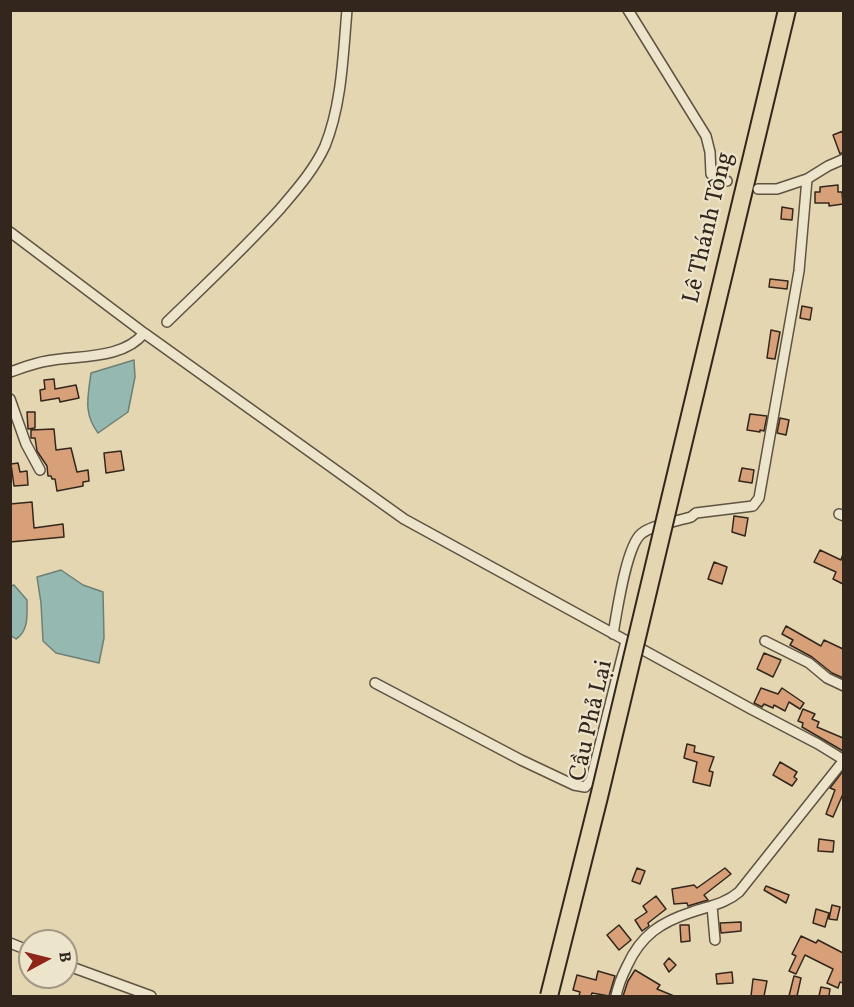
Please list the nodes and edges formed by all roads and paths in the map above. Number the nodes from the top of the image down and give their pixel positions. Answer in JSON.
{"nodes":[{"id":1,"x":347,"y":10,"type":"edge"},
{"id":2,"x":628,"y":10,"type":"edge"},
{"id":3,"x":787,"y":10,"type":"edge"},
{"id":4,"x":843,"y":159,"type":"edge"},
{"id":5,"x":807,"y":179,"type":"junction"},
{"id":6,"x":727,"y":181,"type":"dead end"},
{"id":7,"x":758,"y":189,"type":"dead end"},
{"id":8,"x":10,"y":232,"type":"edge"},
{"id":9,"x":166,"y":322,"type":"dead end"},
{"id":10,"x":144,"y":333,"type":"junction"},
{"id":11,"x":10,"y":372,"type":"edge"},
{"id":12,"x":10,"y":399,"type":"edge"},
{"id":13,"x":680,"y":457,"type":"joint"},
{"id":14,"x":40,"y":470,"type":"dead end"},
{"id":15,"x":613,"y":633,"type":"junction"},
{"id":16,"x":626,"y":641,"type":"junction"},
{"id":17,"x":765,"y":641,"type":"dead end"},
{"id":18,"x":375,"y":683,"type":"dead end"},
{"id":19,"x":843,"y":686,"type":"edge"},
{"id":20,"x":712,"y":906,"type":"junction"},
{"id":21,"x":716,"y":940,"type":"dead end"},
{"id":22,"x":78,"y":969,"type":"edge"},
{"id":23,"x":151,"y":996,"type":"edge"},
{"id":24,"x":549,"y":996,"type":"edge"},
{"id":25,"x":616,"y":996,"type":"edge"}],
"edges":[{"from":1,"to":9,"type":"street"},
{"from":2,"to":6,"type":"street"},
{"from":3,"to":13,"type":"highway","name":"Lê Thánh Tông"},
{"from":4,"to":5,"type":"street"},
{"from":5,"to":7,"type":"street"},
{"from":5,"to":15,"type":"street"},
{"from":8,"to":10,"type":"street"},
{"from":10,"to":11,"type":"street"},
{"from":10,"to":15,"type":"street"},
{"from":12,"to":14,"type":"street"},
{"from":13,"to":24,"type":"highway","name":"Cầu Phả Lại","bridge":true},
{"from":15,"to":16,"type":"street"},
{"from":16,"to":18,"type":"street"},
{"from":16,"to":20,"type":"street"},
{"from":17,"to":19,"type":"street"},
{"from":20,"to":21,"type":"street"},
{"from":20,"to":25,"type":"street"},
{"from":22,"to":23,"type":"street"}]}
